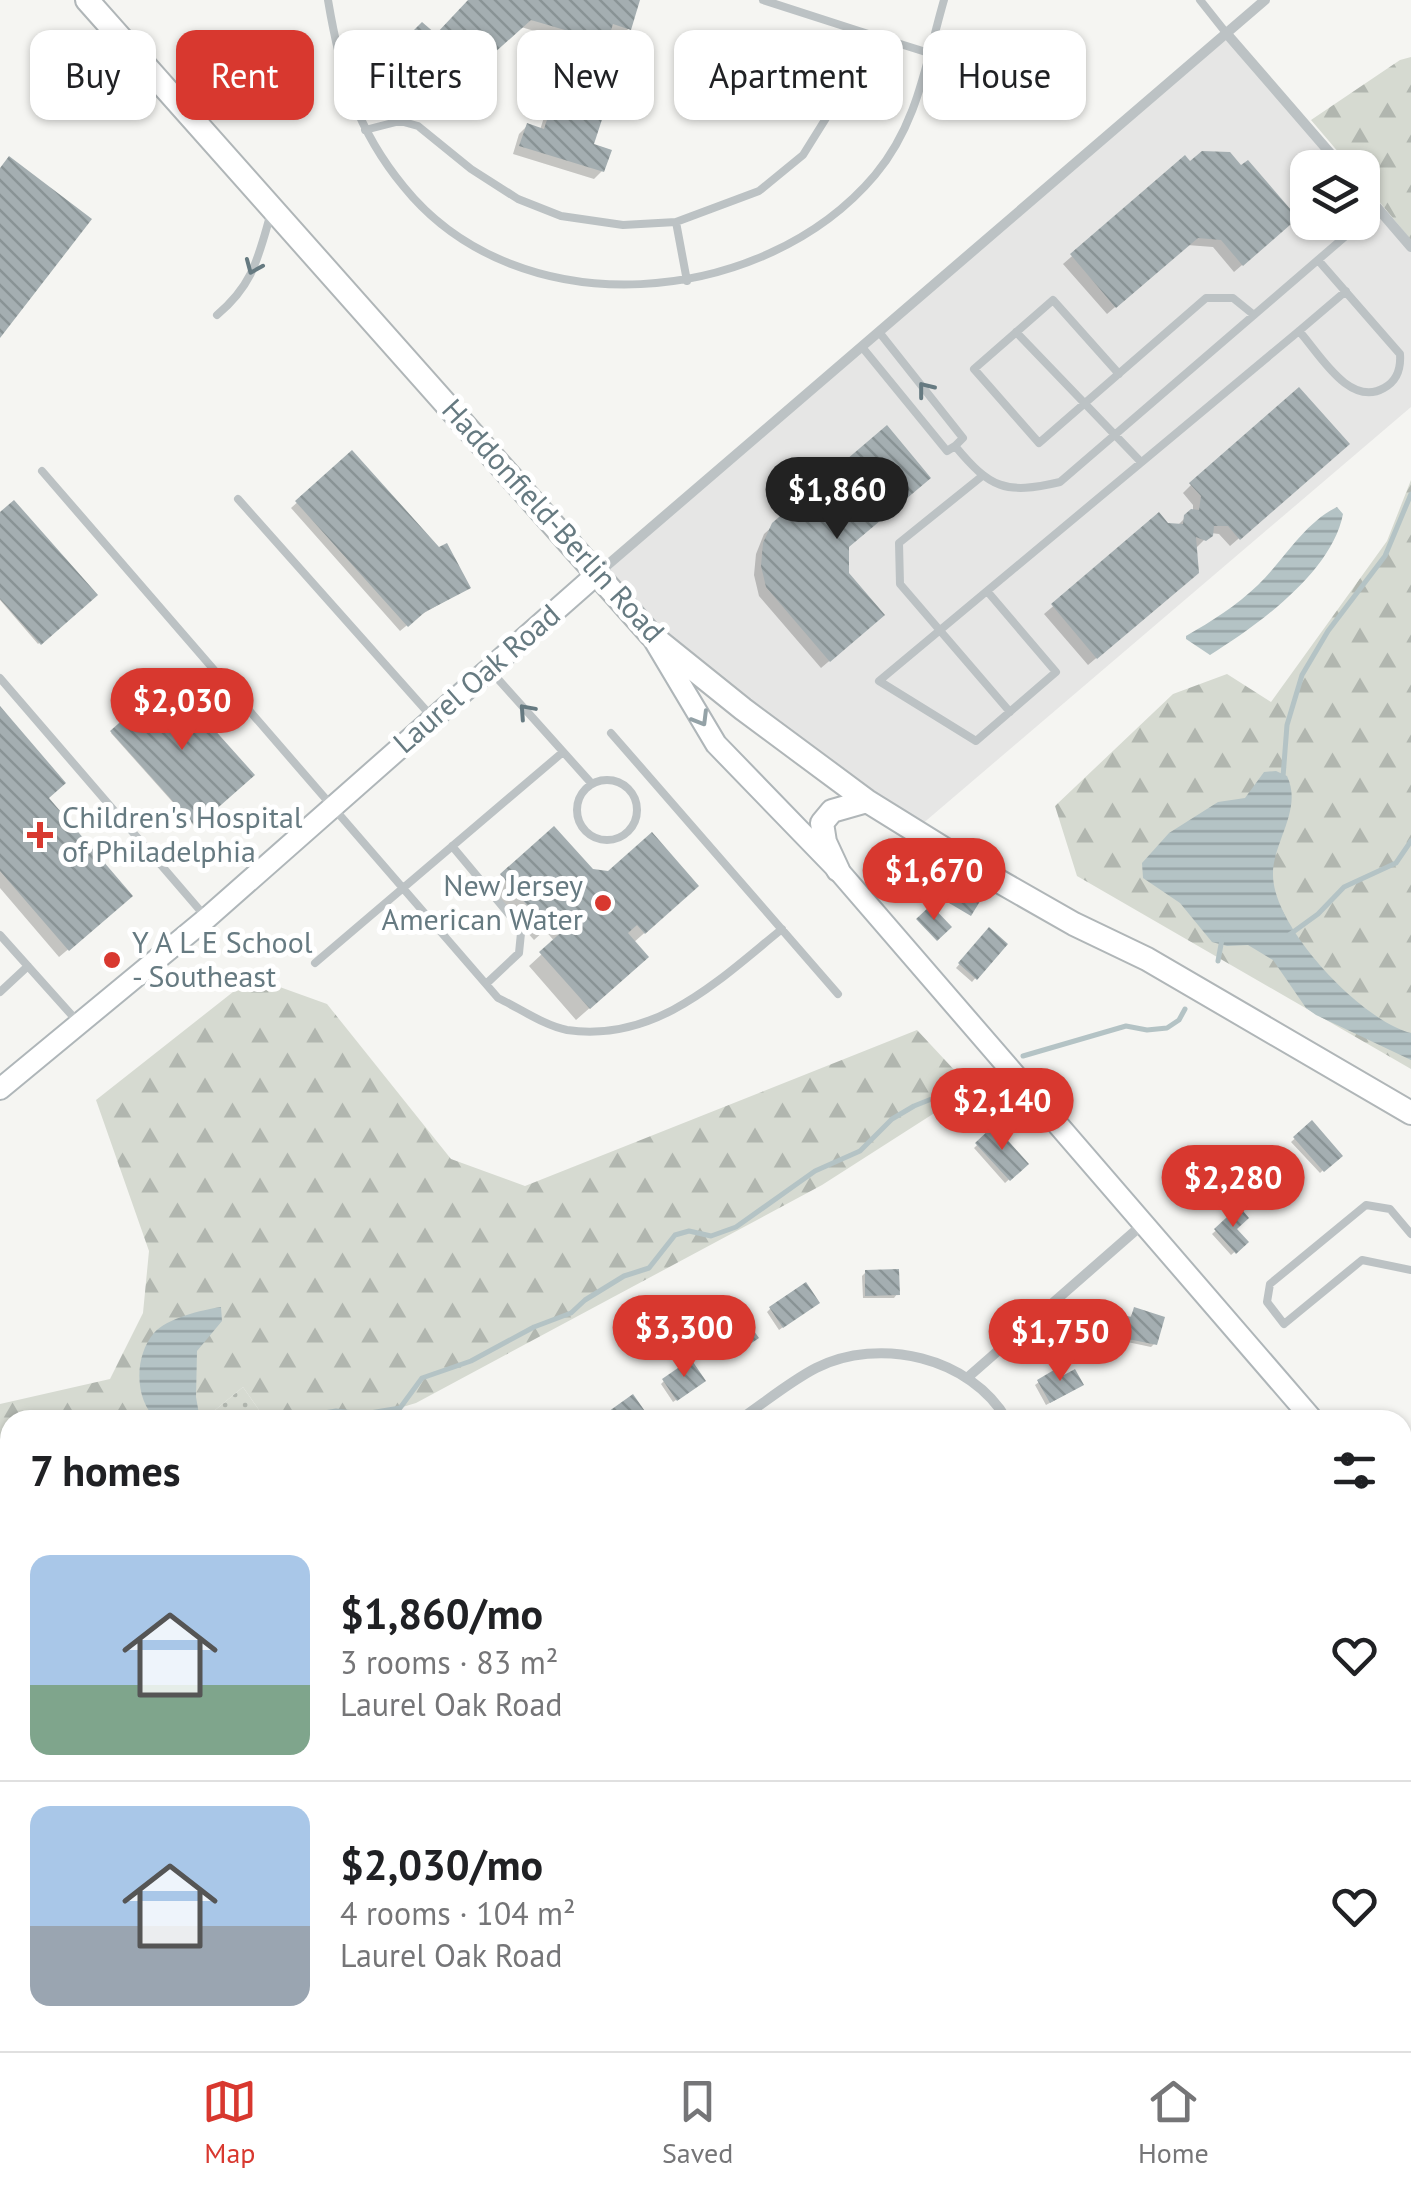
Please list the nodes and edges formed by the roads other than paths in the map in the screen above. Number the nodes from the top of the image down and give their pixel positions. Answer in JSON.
{"nodes":[{"id":1,"x":87,"y":0,"type":"edge"},
{"id":2,"x":328,"y":0,"type":"edge"},
{"id":3,"x":763,"y":0,"type":"edge"},
{"id":4,"x":944,"y":0,"type":"edge"},
{"id":5,"x":1200,"y":0,"type":"edge"},
{"id":6,"x":1264,"y":0,"type":"edge"},
{"id":7,"x":113,"y":30,"type":"edge"},
{"id":8,"x":856,"y":30,"type":"edge"},
{"id":9,"x":936,"y":30,"type":"edge"},
{"id":10,"x":1228,"y":34,"type":"junction"},
{"id":11,"x":124,"y":42,"type":"joint"},
{"id":12,"x":923,"y":75,"type":"edge"},
{"id":13,"x":156,"y":78,"type":"edge"},
{"id":14,"x":825,"y":120,"type":"edge"},
{"id":15,"x":365,"y":130,"type":"junction"},
{"id":16,"x":1328,"y":150,"type":"edge"},
{"id":17,"x":272,"y":209,"type":"junction"},
{"id":18,"x":1380,"y":210,"type":"edge"},
{"id":19,"x":676,"y":222,"type":"junction"},
{"id":20,"x":1341,"y":240,"type":"edge"},
{"id":21,"x":1411,"y":246,"type":"edge"},
{"id":22,"x":1318,"y":260,"type":"junction"},
{"id":23,"x":688,"y":280,"type":"junction"},
{"id":24,"x":1346,"y":292,"type":"junction"},
{"id":25,"x":217,"y":315,"type":"dead end"},
{"id":26,"x":1254,"y":315,"type":"junction"},
{"id":27,"x":1298,"y":331,"type":"junction"},
{"id":28,"x":880,"y":332,"type":"junction"},
{"id":29,"x":1016,"y":332,"type":"junction"},
{"id":30,"x":862,"y":347,"type":"junction"},
{"id":31,"x":1118,"y":374,"type":"junction"},
{"id":32,"x":1085,"y":404,"type":"junction"},
{"id":33,"x":1115,"y":435,"type":"junction"},
{"id":34,"x":956,"y":446,"type":"junction"},
{"id":35,"x":1142,"y":462,"type":"junction"},
{"id":36,"x":42,"y":471,"type":"dead end"},
{"id":37,"x":981,"y":476,"type":"junction"},
{"id":38,"x":238,"y":499,"type":"dead end"},
{"id":39,"x":596,"y":574,"type":"junction"},
{"id":40,"x":987,"y":591,"type":"junction"},
{"id":41,"x":940,"y":630,"type":"junction"},
{"id":42,"x":652,"y":635,"type":"junction"},
{"id":43,"x":489,"y":669,"type":"junction"},
{"id":44,"x":0,"y":678,"type":"edge"},
{"id":45,"x":1010,"y":712,"type":"junction"},
{"id":46,"x":434,"y":718,"type":"junction"},
{"id":47,"x":612,"y":732,"type":"dead end"},
{"id":48,"x":563,"y":752,"type":"junction"},
{"id":49,"x":645,"y":771,"type":"junction"},
{"id":50,"x":592,"y":784,"type":"junction"},
{"id":51,"x":626,"y":787,"type":"junction"},
{"id":52,"x":867,"y":801,"type":"junction"},
{"id":53,"x":333,"y":807,"type":"junction"},
{"id":54,"x":452,"y":846,"type":"junction"},
{"id":55,"x":838,"y":870,"type":"junction"},
{"id":56,"x":403,"y":888,"type":"junction"},
{"id":57,"x":207,"y":918,"type":"junction"},
{"id":58,"x":782,"y":929,"type":"junction"},
{"id":59,"x":0,"y":936,"type":"edge"},
{"id":60,"x":315,"y":963,"type":"dead end"},
{"id":61,"x":28,"y":966,"type":"junction"},
{"id":62,"x":486,"y":984,"type":"junction"},
{"id":63,"x":0,"y":991,"type":"edge"},
{"id":64,"x":838,"y":994,"type":"dead end"},
{"id":65,"x":80,"y":1024,"type":"junction"},
{"id":66,"x":0,"y":1089,"type":"edge"},
{"id":67,"x":1411,"y":1113,"type":"edge"},
{"id":68,"x":1143,"y":1224,"type":"junction"},
{"id":69,"x":1411,"y":1234,"type":"edge"},
{"id":70,"x":1411,"y":1270,"type":"edge"},
{"id":71,"x":967,"y":1378,"type":"junction"},
{"id":72,"x":754,"y":1410,"type":"edge"},
{"id":73,"x":999,"y":1410,"type":"edge"},
{"id":74,"x":1304,"y":1410,"type":"edge"}],
"edges":[{"from":1,"to":7,"type":"main road","name":"Haddonfield-Berlin Road"},
{"from":2,"to":15,"type":"lane"},
{"from":3,"to":8,"type":"lane"},
{"from":4,"to":9,"type":"lane"},
{"from":5,"to":10,"type":"lane"},
{"from":6,"to":10,"type":"street","name":"Laurel Oak Road"},
{"from":10,"to":16,"type":"street"},
{"from":10,"to":28,"type":"street","name":"Laurel Oak Road"},
{"from":11,"to":11,"type":"lane"},
{"from":12,"to":23,"type":"lane"},
{"from":13,"to":17,"type":"main road","name":"Haddonfield-Berlin Road"},
{"from":14,"to":19,"type":"lane"},
{"from":15,"to":19,"type":"lane"},
{"from":15,"to":23,"type":"lane"},
{"from":17,"to":25,"type":"lane","one_way":true},
{"from":17,"to":39,"type":"main road","name":"Haddonfield-Berlin Road"},
{"from":18,"to":21,"type":"street"},
{"from":19,"to":23,"type":"lane"},
{"from":20,"to":22,"type":"lane"},
{"from":22,"to":24,"type":"lane"},
{"from":22,"to":26,"type":"lane"},
{"from":24,"to":27,"type":"lane"},
{"from":24,"to":27,"type":"lane"},
{"from":26,"to":31,"type":"lane"},
{"from":26,"to":33,"type":"lane"},
{"from":27,"to":35,"type":"lane"},
{"from":28,"to":30,"type":"street","name":"Laurel Oak Road"},
{"from":34,"to":28,"type":"lane","one_way":true},
{"from":29,"to":31,"type":"lane"},
{"from":29,"to":32,"type":"lane"},
{"from":29,"to":32,"type":"lane"},
{"from":30,"to":34,"type":"lane"},
{"from":30,"to":39,"type":"street","name":"Laurel Oak Road"},
{"from":31,"to":32,"type":"lane"},
{"from":32,"to":33,"type":"lane"},
{"from":33,"to":35,"type":"lane"},
{"from":33,"to":37,"type":"lane"},
{"from":34,"to":37,"type":"lane"},
{"from":35,"to":40,"type":"lane"},
{"from":36,"to":53,"type":"lane"},
{"from":37,"to":41,"type":"lane"},
{"from":38,"to":46,"type":"lane"},
{"from":39,"to":42,"type":"main road","name":"Haddonfield-Berlin Road"},
{"from":39,"to":43,"type":"street","name":"Laurel Oak Road"},
{"from":40,"to":41,"type":"lane"},
{"from":40,"to":45,"type":"lane"},
{"from":41,"to":45,"type":"lane"},
{"from":41,"to":45,"type":"lane"},
{"from":42,"to":52,"type":"main road","name":"Haddonfield-Berlin Road"},
{"from":42,"to":55,"type":"street","one_way":true},
{"from":43,"to":46,"type":"street","name":"Laurel Oak Road"},
{"from":48,"to":43,"type":"lane","one_way":true},
{"from":44,"to":57,"type":"lane"},
{"from":46,"to":53,"type":"street","name":"Laurel Oak Road"},
{"from":47,"to":49,"type":"lane"},
{"from":48,"to":50,"type":"lane"},
{"from":48,"to":54,"type":"lane"},
{"from":49,"to":51,"type":"lane"},
{"from":49,"to":58,"type":"lane"},
{"from":50,"to":51,"type":"lane"},
{"from":50,"to":51,"type":"lane"},
{"from":52,"to":55,"type":"main road"},
{"from":52,"to":67,"type":"main road","name":"Haddonfield-Berlin Road"},
{"from":53,"to":56,"type":"lane"},
{"from":53,"to":57,"type":"street","name":"Laurel Oak Road"},
{"from":54,"to":56,"type":"lane"},
{"from":54,"to":62,"type":"lane"},
{"from":55,"to":68,"type":"street"},
{"from":56,"to":60,"type":"lane"},
{"from":56,"to":62,"type":"lane"},
{"from":57,"to":65,"type":"street","name":"Laurel Oak Road"},
{"from":58,"to":62,"type":"lane"},
{"from":58,"to":64,"type":"lane"},
{"from":59,"to":61,"type":"lane"},
{"from":61,"to":63,"type":"lane"},
{"from":61,"to":65,"type":"lane"},
{"from":65,"to":66,"type":"street","name":"Laurel Oak Road"},
{"from":68,"to":71,"type":"street"},
{"from":68,"to":74,"type":"street"},
{"from":69,"to":70,"type":"lane"},
{"from":71,"to":72,"type":"street"},
{"from":71,"to":73,"type":"street"}]}
